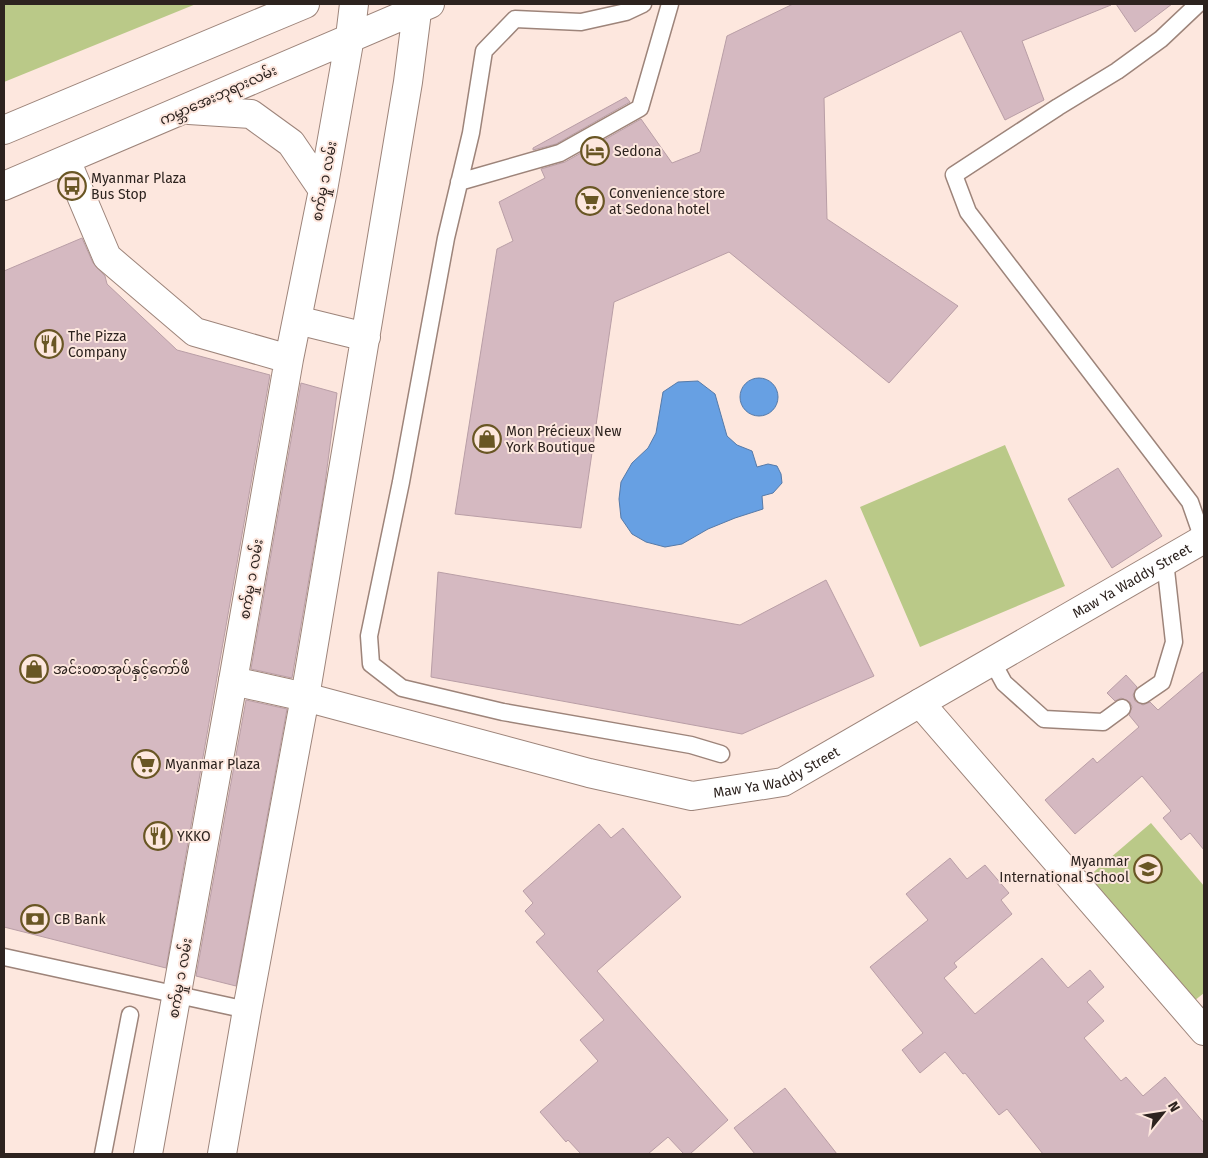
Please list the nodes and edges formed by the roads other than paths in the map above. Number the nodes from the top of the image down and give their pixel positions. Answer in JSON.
{"nodes":[{"id":1,"x":305,"y":4,"type":"edge"},
{"id":2,"x":354,"y":4,"type":"edge"},
{"id":3,"x":643,"y":4,"type":"edge"},
{"id":4,"x":670,"y":4,"type":"edge"},
{"id":5,"x":1198,"y":4,"type":"edge"},
{"id":6,"x":422,"y":6,"type":"edge"},
{"id":7,"x":350,"y":37,"type":"junction"},
{"id":8,"x":185,"y":109,"type":"junction"},
{"id":9,"x":4,"y":130,"type":"edge"},
{"id":10,"x":66,"y":160,"type":"junction"},
{"id":11,"x":459,"y":182,"type":"junction"},
{"id":12,"x":4,"y":186,"type":"edge"},
{"id":13,"x":323,"y":190,"type":"junction"},
{"id":14,"x":296,"y":320,"type":"junction"},
{"id":15,"x":366,"y":337,"type":"junction"},
{"id":16,"x":289,"y":360,"type":"junction"},
{"id":17,"x":1204,"y":539,"type":"edge"},
{"id":18,"x":1165,"y":561,"type":"junction"},
{"id":19,"x":992,"y":661,"type":"junction"},
{"id":20,"x":233,"y":681,"type":"junction"},
{"id":21,"x":1143,"y":695,"type":"dead end"},
{"id":22,"x":305,"y":697,"type":"junction"},
{"id":23,"x":920,"y":702,"type":"junction"},
{"id":24,"x":1122,"y":708,"type":"dead end"},
{"id":25,"x":721,"y":754,"type":"dead end"},
{"id":26,"x":4,"y":957,"type":"edge"},
{"id":27,"x":177,"y":995,"type":"junction"},
{"id":28,"x":247,"y":1010,"type":"junction"},
{"id":29,"x":130,"y":1015,"type":"dead end"},
{"id":30,"x":1204,"y":1031,"type":"edge"},
{"id":31,"x":103,"y":1154,"type":"edge"},
{"id":32,"x":148,"y":1154,"type":"edge"},
{"id":33,"x":222,"y":1154,"type":"edge"}],
"edges":[{"from":1,"to":9,"type":"main road"},
{"from":2,"to":7,"type":"main road","name":"စက်မှု ၁ လမ်း"},
{"from":3,"to":11,"type":"lane"},
{"from":4,"to":11,"type":"lane"},
{"from":5,"to":17,"type":"lane"},
{"from":6,"to":7,"type":"main road","name":"ကမ္ဘာအေးဘုရားလမ်း"},
{"from":6,"to":15,"type":"main road"},
{"from":7,"to":8,"type":"main road","name":"ကမ္ဘာအေးဘုရားလမ်း"},
{"from":7,"to":13,"type":"main road","name":"စက်မှု ၁ လမ်း"},
{"from":8,"to":10,"type":"main road","name":"ကမ္ဘာအေးဘုရားလမ်း"},
{"from":8,"to":13,"type":"main road"},
{"from":10,"to":12,"type":"main road","name":"ကမ္ဘာအေးဘုရားလမ်း"},
{"from":10,"to":16,"type":"main road"},
{"from":11,"to":25,"type":"lane"},
{"from":13,"to":14,"type":"main road","name":"စက်မှု ၁ လမ်း"},
{"from":14,"to":15,"type":"main road"},
{"from":14,"to":16,"type":"main road","name":"စက်မှု ၁ လမ်း"},
{"from":15,"to":22,"type":"main road"},
{"from":16,"to":20,"type":"main road","name":"စက်မှု ၁ လမ်း"},
{"from":17,"to":18,"type":"main road","name":"Maw Ya Waddy Street"},
{"from":18,"to":19,"type":"main road","name":"Maw Ya Waddy Street"},
{"from":18,"to":21,"type":"lane"},
{"from":19,"to":23,"type":"main road","name":"Maw Ya Waddy Street"},
{"from":19,"to":24,"type":"lane"},
{"from":20,"to":22,"type":"main road","name":"Maw Ya Waddy Street"},
{"from":20,"to":27,"type":"main road","name":"စက်မှု ၁ လမ်း"},
{"from":22,"to":23,"type":"main road","name":"Maw Ya Waddy Street"},
{"from":22,"to":28,"type":"main road"},
{"from":23,"to":30,"type":"main road"},
{"from":26,"to":27,"type":"lane"},
{"from":27,"to":28,"type":"lane"},
{"from":27,"to":32,"type":"main road","name":"စက်မှု ၁ လမ်း"},
{"from":28,"to":33,"type":"main road"},
{"from":29,"to":31,"type":"lane"}]}
